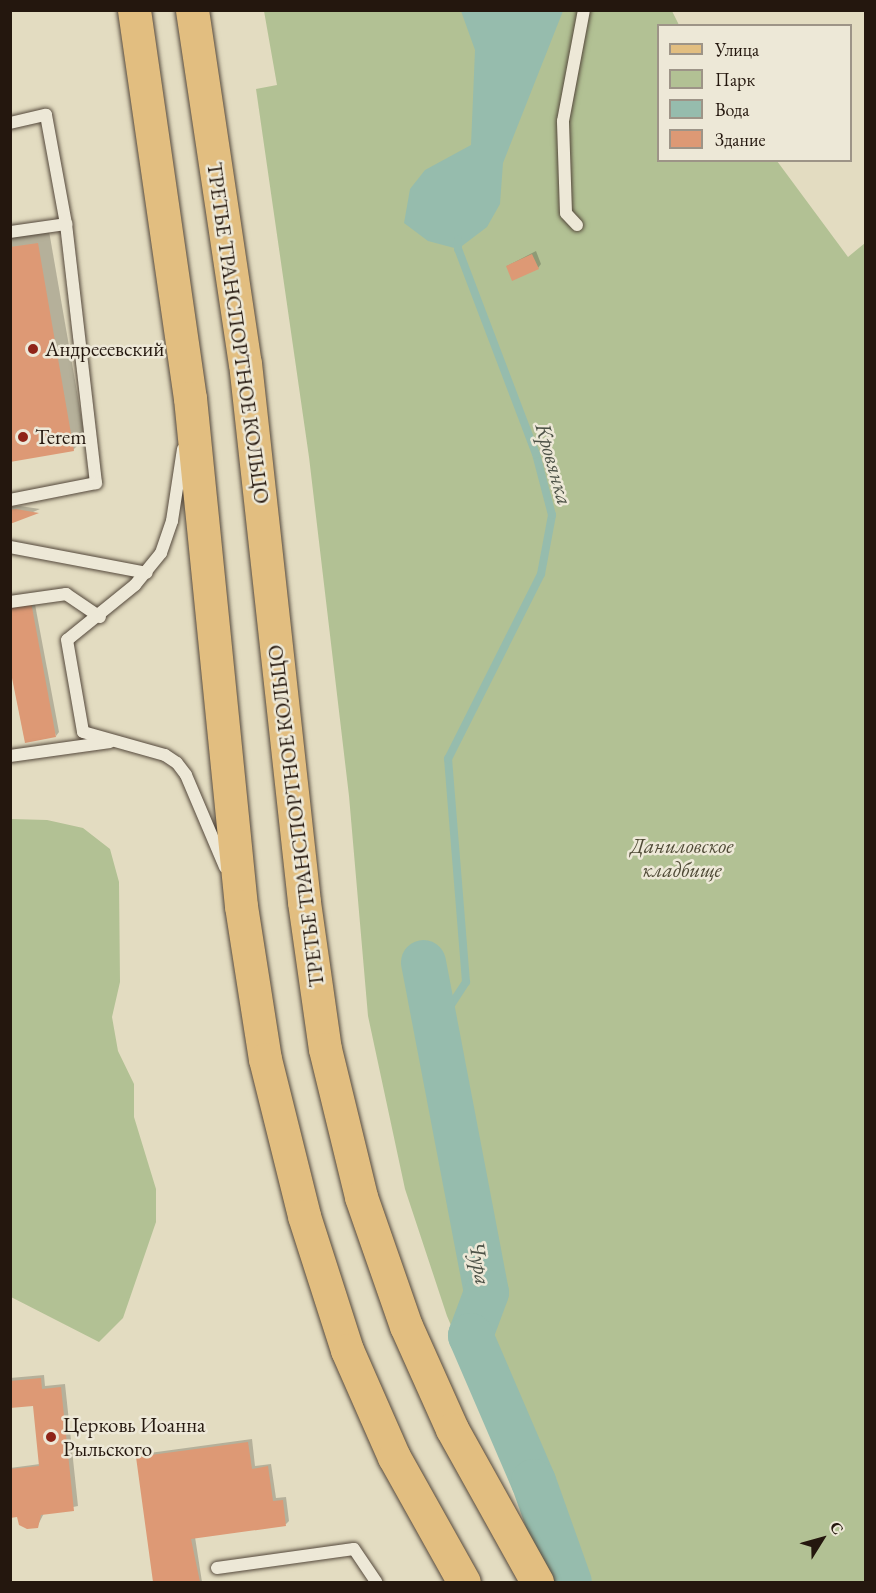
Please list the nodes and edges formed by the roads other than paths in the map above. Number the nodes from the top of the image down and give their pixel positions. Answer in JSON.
{"nodes":[{"id":1,"x":134,"y":10,"type":"edge"},
{"id":2,"x":192,"y":10,"type":"edge"},
{"id":3,"x":584,"y":10,"type":"edge"},
{"id":4,"x":10,"y":123,"type":"edge"},
{"id":5,"x":66,"y":224,"type":"junction"},
{"id":6,"x":577,"y":225,"type":"dead end"},
{"id":7,"x":10,"y":232,"type":"edge"},
{"id":8,"x":190,"y":398,"type":"junction"},
{"id":9,"x":10,"y":500,"type":"edge"},
{"id":10,"x":10,"y":547,"type":"edge"},
{"id":11,"x":147,"y":573,"type":"junction"},
{"id":12,"x":10,"y":602,"type":"edge"},
{"id":13,"x":100,"y":617,"type":"junction"},
{"id":14,"x":114,"y":742,"type":"junction"},
{"id":15,"x":10,"y":756,"type":"edge"},
{"id":16,"x":241,"y":906,"type":"junction"},
{"id":17,"x":217,"y":1568,"type":"dead end"},
{"id":18,"x":376,"y":1582,"type":"edge"},
{"id":19,"x":464,"y":1582,"type":"edge"},
{"id":20,"x":537,"y":1582,"type":"edge"}],
"edges":[{"from":1,"to":8,"type":"main road"},
{"from":2,"to":20,"type":"main road","name":"ТРЕТЬЕ ТРАНСПОРТНОЕ КОЛЬЦО"},
{"from":3,"to":6,"type":"lane"},
{"from":4,"to":5,"type":"lane"},
{"from":5,"to":7,"type":"lane"},
{"from":5,"to":9,"type":"lane"},
{"from":8,"to":11,"type":"lane"},
{"from":8,"to":16,"type":"main road"},
{"from":10,"to":11,"type":"lane"},
{"from":11,"to":13,"type":"lane"},
{"from":12,"to":13,"type":"lane"},
{"from":13,"to":14,"type":"lane"},
{"from":14,"to":15,"type":"lane"},
{"from":14,"to":16,"type":"lane"},
{"from":16,"to":19,"type":"main road"},
{"from":17,"to":18,"type":"lane"}]}
